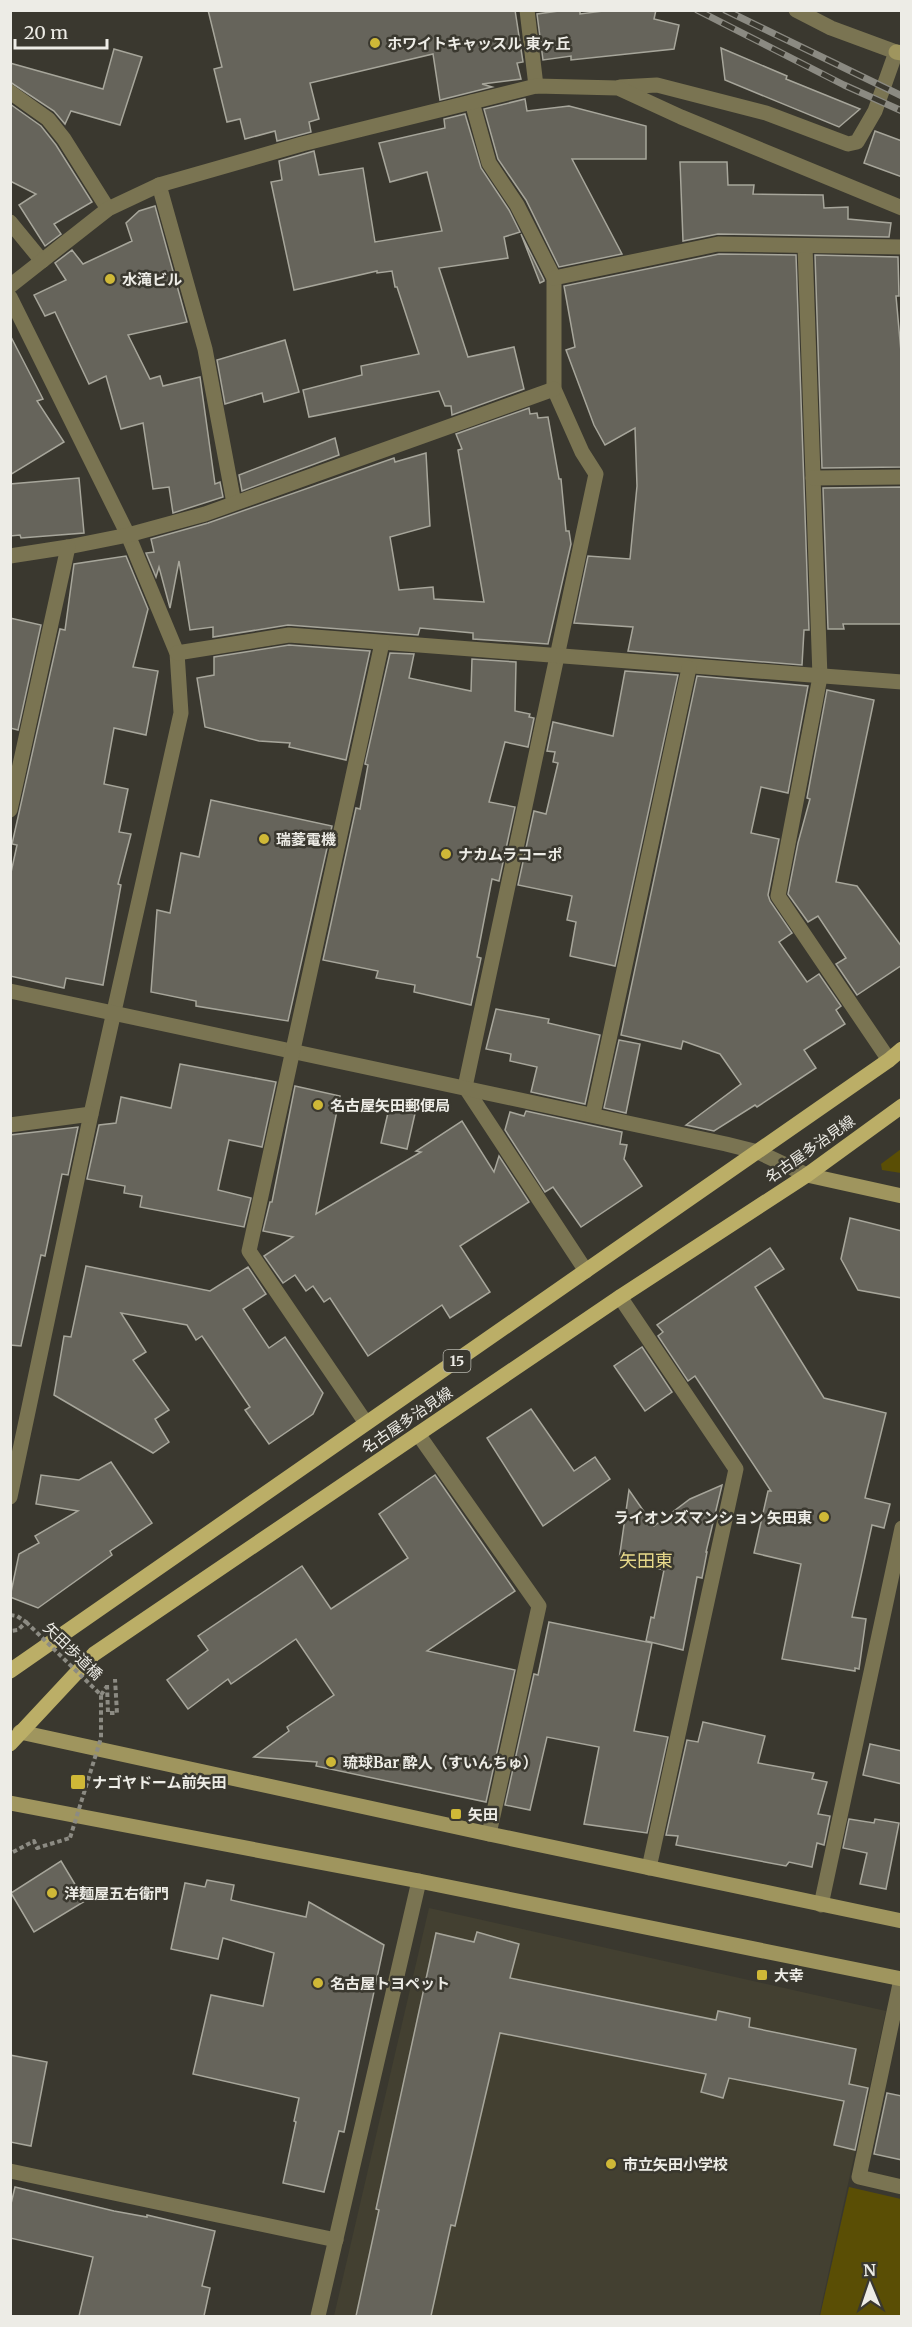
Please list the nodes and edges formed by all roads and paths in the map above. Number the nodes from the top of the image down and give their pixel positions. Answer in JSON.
{"nodes":[{"id":1,"x":527,"y":10,"type":"edge"},
{"id":2,"x":796,"y":10,"type":"edge"},
{"id":3,"x":899,"y":53,"type":"edge"},
{"id":4,"x":536,"y":86,"type":"junction"},
{"id":5,"x":618,"y":88,"type":"junction"},
{"id":6,"x":10,"y":92,"type":"edge"},
{"id":7,"x":472,"y":102,"type":"junction"},
{"id":8,"x":159,"y":185,"type":"junction"},
{"id":9,"x":902,"y":208,"type":"edge"},
{"id":10,"x":108,"y":209,"type":"junction"},
{"id":11,"x":10,"y":222,"type":"edge"},
{"id":12,"x":805,"y":246,"type":"junction"},
{"id":13,"x":902,"y":248,"type":"edge"},
{"id":14,"x":42,"y":261,"type":"junction"},
{"id":15,"x":554,"y":278,"type":"junction"},
{"id":16,"x":10,"y":286,"type":"edge"},
{"id":17,"x":10,"y":297,"type":"edge"},
{"id":18,"x":554,"y":389,"type":"junction"},
{"id":19,"x":902,"y":477,"type":"edge"},
{"id":20,"x":813,"y":478,"type":"junction"},
{"id":21,"x":234,"y":503,"type":"junction"},
{"id":22,"x":128,"y":535,"type":"junction"},
{"id":23,"x":69,"y":547,"type":"junction"},
{"id":24,"x":10,"y":556,"type":"edge"},
{"id":25,"x":382,"y":643,"type":"junction"},
{"id":26,"x":177,"y":653,"type":"junction"},
{"id":27,"x":559,"y":656,"type":"junction"},
{"id":28,"x":689,"y":668,"type":"junction"},
{"id":29,"x":819,"y":677,"type":"junction"},
{"id":30,"x":902,"y":682,"type":"edge"},
{"id":31,"x":10,"y":810,"type":"edge"},
{"id":32,"x":10,"y":991,"type":"edge"},
{"id":33,"x":114,"y":1014,"type":"junction"},
{"id":34,"x":902,"y":1049,"type":"edge"},
{"id":35,"x":294,"y":1051,"type":"junction"},
{"id":36,"x":889,"y":1060,"type":"junction"},
{"id":37,"x":465,"y":1088,"type":"junction"},
{"id":38,"x":902,"y":1106,"type":"edge"},
{"id":39,"x":91,"y":1114,"type":"junction"},
{"id":40,"x":593,"y":1114,"type":"junction"},
{"id":41,"x":10,"y":1125,"type":"edge"},
{"id":42,"x":758,"y":1152,"type":"junction"},
{"id":43,"x":807,"y":1175,"type":"junction"},
{"id":44,"x":902,"y":1196,"type":"edge"},
{"id":45,"x":586,"y":1271,"type":"junction"},
{"id":46,"x":620,"y":1298,"type":"junction"},
{"id":47,"x":366,"y":1423,"type":"junction"},
{"id":48,"x":418,"y":1434,"type":"junction"},
{"id":49,"x":10,"y":1497,"type":"edge"},
{"id":50,"x":902,"y":1528,"type":"edge"},
{"id":51,"x":10,"y":1615,"type":"edge"},
{"id":52,"x":26,"y":1622,"type":"junction"},
{"id":53,"x":10,"y":1631,"type":"edge"},
{"id":54,"x":10,"y":1671,"type":"edge"},
{"id":55,"x":115,"y":1678,"type":"dead end"},
{"id":56,"x":101,"y":1695,"type":"junction"},
{"id":57,"x":14,"y":1734,"type":"edge"},
{"id":58,"x":10,"y":1803,"type":"edge"},
{"id":59,"x":489,"y":1834,"type":"junction"},
{"id":60,"x":13,"y":1852,"type":"dead end"},
{"id":61,"x":649,"y":1868,"type":"junction"},
{"id":62,"x":419,"y":1881,"type":"junction"},
{"id":63,"x":821,"y":1905,"type":"junction"},
{"id":64,"x":902,"y":1921,"type":"edge"},
{"id":65,"x":901,"y":1979,"type":"edge"},
{"id":66,"x":10,"y":2171,"type":"edge"},
{"id":67,"x":902,"y":2187,"type":"edge"},
{"id":68,"x":336,"y":2240,"type":"junction"},
{"id":69,"x":318,"y":2316,"type":"edge"}],
"edges":[{"from":1,"to":4,"type":"street"},
{"from":2,"to":3,"type":"street"},
{"from":3,"to":5,"type":"street"},
{"from":4,"to":5,"type":"street"},
{"from":4,"to":7,"type":"street"},
{"from":5,"to":9,"type":"street"},
{"from":6,"to":10,"type":"street"},
{"from":7,"to":8,"type":"street"},
{"from":7,"to":15,"type":"street"},
{"from":8,"to":10,"type":"street"},
{"from":8,"to":21,"type":"street"},
{"from":10,"to":14,"type":"street"},
{"from":11,"to":14,"type":"street"},
{"from":12,"to":13,"type":"street"},
{"from":12,"to":15,"type":"street"},
{"from":12,"to":20,"type":"street"},
{"from":14,"to":16,"type":"street"},
{"from":15,"to":18,"type":"street"},
{"from":17,"to":22,"type":"street"},
{"from":18,"to":21,"type":"street"},
{"from":18,"to":27,"type":"street"},
{"from":19,"to":20,"type":"street"},
{"from":20,"to":29,"type":"street"},
{"from":21,"to":22,"type":"street"},
{"from":22,"to":23,"type":"street"},
{"from":22,"to":26,"type":"street"},
{"from":23,"to":24,"type":"street"},
{"from":23,"to":31,"type":"street"},
{"from":25,"to":26,"type":"street"},
{"from":25,"to":27,"type":"street"},
{"from":25,"to":35,"type":"street"},
{"from":26,"to":33,"type":"street"},
{"from":27,"to":28,"type":"street"},
{"from":27,"to":37,"type":"street"},
{"from":28,"to":29,"type":"street"},
{"from":28,"to":40,"type":"street"},
{"from":29,"to":30,"type":"street"},
{"from":29,"to":36,"type":"street"},
{"from":32,"to":33,"type":"street"},
{"from":33,"to":35,"type":"street"},
{"from":33,"to":39,"type":"street"},
{"from":34,"to":36,"type":"main road","name":"名古屋多治見線","number":"15"},
{"from":35,"to":37,"type":"street"},
{"from":35,"to":47,"type":"street"},
{"from":36,"to":42,"type":"main road","name":"名古屋多治見線","number":"15"},
{"from":37,"to":40,"type":"street"},
{"from":37,"to":45,"type":"street"},
{"from":38,"to":43,"type":"main road","name":"名古屋多治見線","number":"15"},
{"from":39,"to":41,"type":"street"},
{"from":39,"to":49,"type":"street"},
{"from":40,"to":42,"type":"street"},
{"from":42,"to":43,"type":"street"},
{"from":42,"to":45,"type":"main road","name":"名古屋多治見線","number":"15"},
{"from":43,"to":44,"type":"street"},
{"from":43,"to":46,"type":"main road","name":"名古屋多治見線","number":"15"},
{"from":45,"to":47,"type":"main road","name":"名古屋多治見線","number":"15"},
{"from":46,"to":48,"type":"main road","name":"名古屋多治見線","number":"15"},
{"from":46,"to":61,"type":"street"},
{"from":47,"to":54,"type":"main road","name":"名古屋多治見線","number":"15"},
{"from":48,"to":57,"type":"main road","name":"名古屋多治見線","number":"15"},
{"from":48,"to":59,"type":"street"},
{"from":50,"to":63,"type":"street"},
{"from":51,"to":52,"type":"path","name":"矢田歩道橋"},
{"from":52,"to":53,"type":"path","name":"矢田歩道橋"},
{"from":52,"to":56,"type":"path","name":"矢田歩道橋","bridge":true},
{"from":55,"to":56,"type":"path"},
{"from":56,"to":60,"type":"path","name":"矢田歩道橋","bridge":true},
{"from":57,"to":59,"type":"street"},
{"from":58,"to":62,"type":"street"},
{"from":59,"to":61,"type":"street"},
{"from":61,"to":63,"type":"street"},
{"from":62,"to":65,"type":"street"},
{"from":62,"to":68,"type":"street"},
{"from":63,"to":64,"type":"street"},
{"from":65,"to":67,"type":"street"},
{"from":66,"to":68,"type":"street"},
{"from":68,"to":69,"type":"street"}]}
